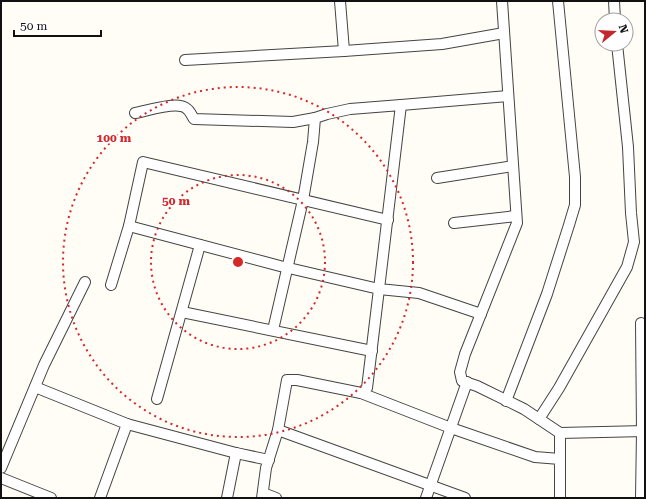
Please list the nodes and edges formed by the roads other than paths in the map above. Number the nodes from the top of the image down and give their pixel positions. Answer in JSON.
{"nodes":[{"id":1,"x":340,"y":1,"type":"edge"},
{"id":2,"x":502,"y":1,"type":"edge"},
{"id":3,"x":558,"y":1,"type":"edge"},
{"id":4,"x":614,"y":1,"type":"edge"},
{"id":5,"x":615,"y":12,"type":"edge"},
{"id":6,"x":504,"y":33,"type":"junction"},
{"id":7,"x":344,"y":51,"type":"junction"},
{"id":8,"x":618,"y":52,"type":"edge"},
{"id":9,"x":185,"y":60,"type":"dead end"},
{"id":10,"x":508,"y":96,"type":"junction"},
{"id":11,"x":401,"y":105,"type":"junction"},
{"id":12,"x":135,"y":113,"type":"dead end"},
{"id":13,"x":315,"y":118,"type":"junction"},
{"id":14,"x":513,"y":166,"type":"junction"},
{"id":15,"x":437,"y":178,"type":"dead end"},
{"id":16,"x":303,"y":200,"type":"junction"},
{"id":17,"x":516,"y":216,"type":"junction"},
{"id":18,"x":388,"y":220,"type":"junction"},
{"id":19,"x":454,"y":223,"type":"dead end"},
{"id":20,"x":129,"y":226,"type":"junction"},
{"id":21,"x":200,"y":245,"type":"junction"},
{"id":22,"x":287,"y":268,"type":"junction"},
{"id":23,"x":85,"y":282,"type":"dead end"},
{"id":24,"x":111,"y":285,"type":"dead end"},
{"id":25,"x":379,"y":289,"type":"junction"},
{"id":26,"x":182,"y":312,"type":"junction"},
{"id":27,"x":481,"y":314,"type":"junction"},
{"id":28,"x":641,"y":323,"type":"dead end"},
{"id":29,"x":273,"y":330,"type":"junction"},
{"id":30,"x":372,"y":351,"type":"junction"},
{"id":31,"x":643,"y":372,"type":"edge"},
{"id":32,"x":467,"y":382,"type":"junction"},
{"id":33,"x":35,"y":387,"type":"junction"},
{"id":34,"x":361,"y":393,"type":"junction"},
{"id":35,"x":157,"y":399,"type":"dead end"},
{"id":36,"x":506,"y":400,"type":"junction"},
{"id":37,"x":539,"y":419,"type":"junction"},
{"id":38,"x":127,"y":424,"type":"junction"},
{"id":39,"x":451,"y":428,"type":"junction"},
{"id":40,"x":278,"y":430,"type":"junction"},
{"id":41,"x":644,"y":431,"type":"edge"},
{"id":42,"x":560,"y":433,"type":"junction"},
{"id":43,"x":236,"y":453,"type":"junction"},
{"id":44,"x":560,"y":459,"type":"junction"},
{"id":45,"x":269,"y":460,"type":"junction"},
{"id":46,"x":1,"y":468,"type":"edge"},
{"id":47,"x":1,"y":478,"type":"edge"},
{"id":48,"x":430,"y":486,"type":"junction"},
{"id":49,"x":263,"y":495,"type":"edge"},
{"id":50,"x":51,"y":498,"type":"edge"},
{"id":51,"x":100,"y":498,"type":"edge"},
{"id":52,"x":227,"y":498,"type":"edge"},
{"id":53,"x":276,"y":498,"type":"edge"},
{"id":54,"x":426,"y":498,"type":"edge"},
{"id":55,"x":465,"y":498,"type":"edge"},
{"id":56,"x":560,"y":498,"type":"edge"},
{"id":57,"x":641,"y":498,"type":"edge"}],
"edges":[{"from":1,"to":7,"type":"street"},
{"from":2,"to":6,"type":"street"},
{"from":3,"to":36,"type":"street"},
{"from":4,"to":5,"type":"street"},
{"from":6,"to":7,"type":"street"},
{"from":6,"to":10,"type":"street"},
{"from":7,"to":9,"type":"street"},
{"from":8,"to":37,"type":"street"},
{"from":10,"to":11,"type":"street"},
{"from":10,"to":14,"type":"street"},
{"from":11,"to":13,"type":"street"},
{"from":11,"to":18,"type":"street"},
{"from":12,"to":13,"type":"street"},
{"from":13,"to":16,"type":"street"},
{"from":14,"to":15,"type":"street"},
{"from":14,"to":17,"type":"street"},
{"from":16,"to":18,"type":"street"},
{"from":16,"to":20,"type":"street"},
{"from":16,"to":22,"type":"street"},
{"from":17,"to":19,"type":"street"},
{"from":17,"to":27,"type":"street"},
{"from":18,"to":25,"type":"street"},
{"from":20,"to":21,"type":"street"},
{"from":20,"to":24,"type":"street"},
{"from":21,"to":22,"type":"street"},
{"from":21,"to":26,"type":"street"},
{"from":22,"to":25,"type":"street"},
{"from":22,"to":29,"type":"street"},
{"from":23,"to":33,"type":"street"},
{"from":25,"to":27,"type":"street"},
{"from":25,"to":30,"type":"street"},
{"from":26,"to":29,"type":"street"},
{"from":26,"to":35,"type":"street"},
{"from":27,"to":32,"type":"street"},
{"from":28,"to":31,"type":"street"},
{"from":29,"to":30,"type":"street"},
{"from":30,"to":34,"type":"street"},
{"from":31,"to":41,"type":"street"},
{"from":32,"to":36,"type":"street"},
{"from":32,"to":39,"type":"street"},
{"from":33,"to":38,"type":"street"},
{"from":33,"to":46,"type":"street"},
{"from":34,"to":39,"type":"street"},
{"from":34,"to":40,"type":"street"},
{"from":36,"to":37,"type":"street"},
{"from":37,"to":42,"type":"street"},
{"from":38,"to":43,"type":"street"},
{"from":38,"to":51,"type":"street"},
{"from":39,"to":44,"type":"street"},
{"from":39,"to":48,"type":"street"},
{"from":40,"to":45,"type":"street"},
{"from":40,"to":48,"type":"street"},
{"from":41,"to":42,"type":"street"},
{"from":41,"to":57,"type":"street"},
{"from":42,"to":44,"type":"street"},
{"from":43,"to":45,"type":"street"},
{"from":43,"to":52,"type":"street"},
{"from":44,"to":56,"type":"street"},
{"from":45,"to":49,"type":"street"},
{"from":47,"to":50,"type":"street"},
{"from":48,"to":54,"type":"street"},
{"from":48,"to":55,"type":"street"},
{"from":49,"to":53,"type":"street"}]}
